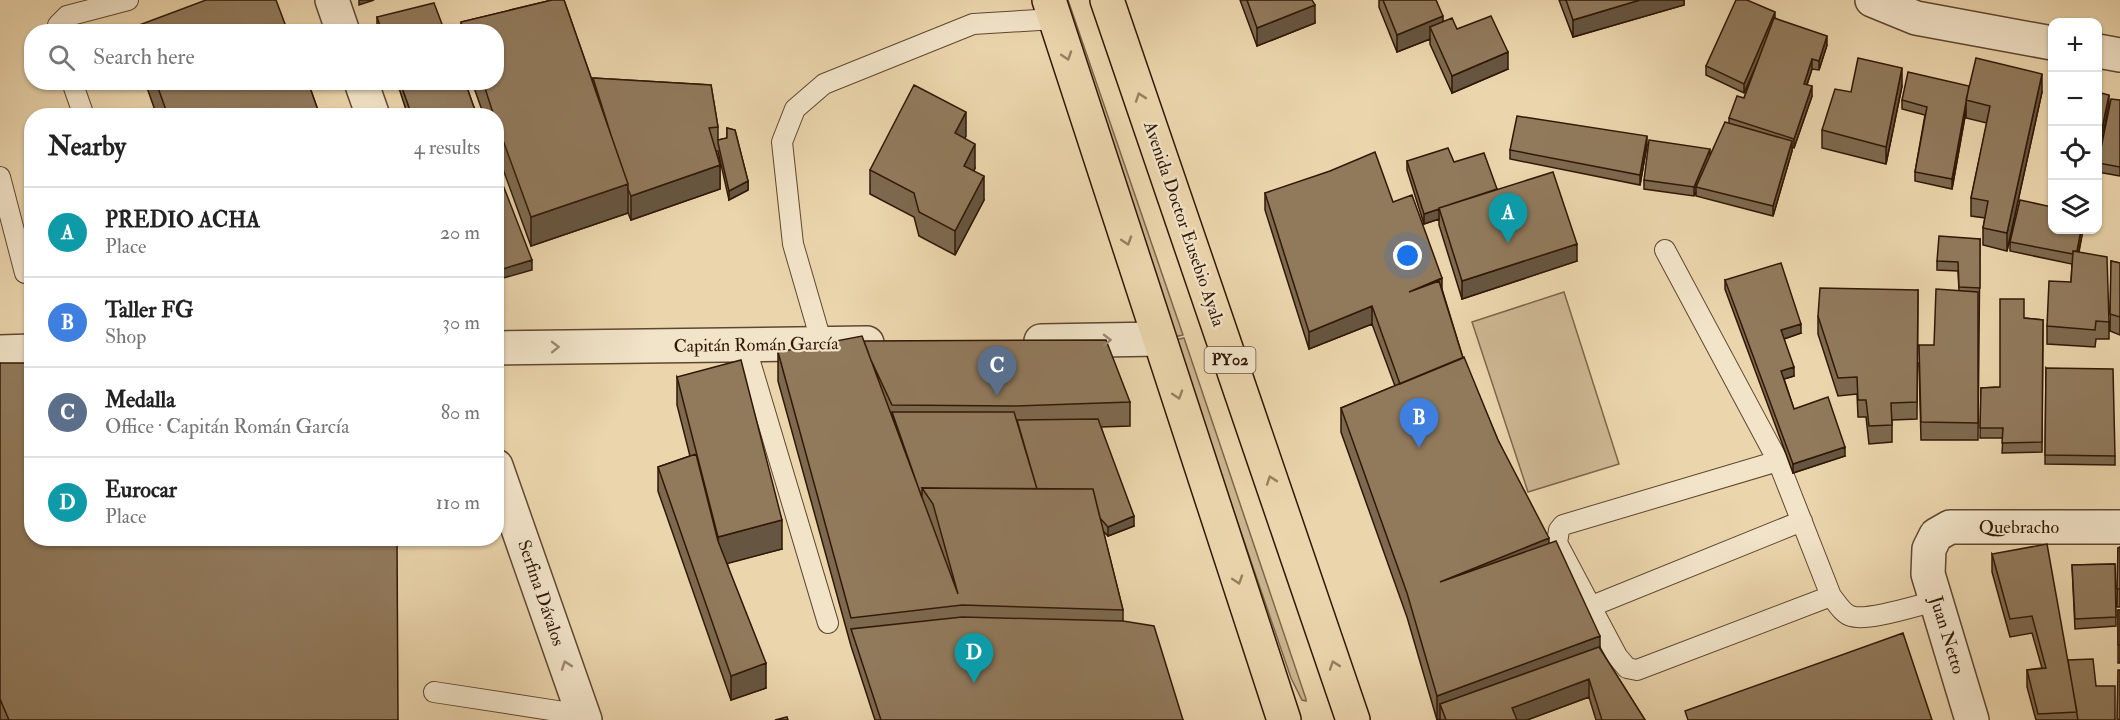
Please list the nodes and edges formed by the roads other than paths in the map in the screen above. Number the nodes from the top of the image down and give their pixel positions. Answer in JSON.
{"nodes":[{"id":1,"x":128,"y":0,"type":"edge"},
{"id":2,"x":332,"y":0,"type":"edge"},
{"id":3,"x":1107,"y":0,"type":"edge"},
{"id":4,"x":1872,"y":0,"type":"edge"},
{"id":5,"x":1052,"y":9,"type":"edge"},
{"id":6,"x":60,"y":24,"type":"edge"},
{"id":7,"x":340,"y":24,"type":"edge"},
{"id":8,"x":2048,"y":42,"type":"edge"},
{"id":9,"x":2102,"y":52,"type":"edge"},
{"id":10,"x":2120,"y":55,"type":"edge"},
{"id":11,"x":75,"y":90,"type":"edge"},
{"id":12,"x":364,"y":90,"type":"edge"},
{"id":13,"x":81,"y":108,"type":"edge"},
{"id":14,"x":370,"y":108,"type":"edge"},
{"id":15,"x":0,"y":177,"type":"edge"},
{"id":16,"x":1665,"y":250,"type":"dead end"},
{"id":17,"x":24,"y":269,"type":"edge"},
{"id":18,"x":1159,"y":339,"type":"junction"},
{"id":19,"x":1008,"y":341,"type":"edge"},
{"id":20,"x":892,"y":343,"type":"edge"},
{"id":21,"x":822,"y":344,"type":"junction"},
{"id":22,"x":745,"y":345,"type":"junction"},
{"id":23,"x":504,"y":348,"type":"edge"},
{"id":24,"x":24,"y":351,"type":"edge"},
{"id":25,"x":0,"y":352,"type":"edge"},
{"id":26,"x":1778,"y":461,"type":"junction"},
{"id":27,"x":504,"y":489,"type":"edge"},
{"id":28,"x":1802,"y":521,"type":"junction"},
{"id":29,"x":2120,"y":527,"type":"edge"},
{"id":30,"x":1929,"y":549,"type":"joint"},
{"id":31,"x":1831,"y":596,"type":"junction"},
{"id":32,"x":1936,"y":601,"type":"junction"},
{"id":33,"x":1592,"y":606,"type":"junction"},
{"id":34,"x":828,"y":623,"type":"dead end"},
{"id":35,"x":435,"y":692,"type":"dead end"},
{"id":36,"x":584,"y":718,"type":"edge"},
{"id":37,"x":1284,"y":720,"type":"edge"},
{"id":38,"x":1353,"y":720,"type":"edge"},
{"id":39,"x":1972,"y":720,"type":"edge"}],
"edges":[{"from":1,"to":6,"type":"lane"},
{"from":2,"to":7,"type":"street"},
{"from":38,"to":3,"type":"highway","name":"Avenida Doctor Eusebio Ayala","number":"PY02","one_way":true},
{"from":4,"to":8,"type":"street"},
{"from":5,"to":18,"type":"highway","one_way":true},
{"from":5,"to":21,"type":"lane"},
{"from":9,"to":10,"type":"street"},
{"from":11,"to":13,"type":"lane"},
{"from":12,"to":14,"type":"street"},
{"from":15,"to":17,"type":"lane"},
{"from":16,"to":26,"type":"lane"},
{"from":19,"to":18,"type":"street","one_way":true},
{"from":18,"to":37,"type":"highway","one_way":true},
{"from":20,"to":21,"type":"street","name":"Capitán Román García"},
{"from":21,"to":22,"type":"street","name":"Capitán Román García"},
{"from":23,"to":22,"type":"street","name":"Capitán Román García","one_way":true},
{"from":22,"to":34,"type":"lane"},
{"from":24,"to":25,"type":"street"},
{"from":26,"to":28,"type":"lane"},
{"from":26,"to":33,"type":"lane"},
{"from":36,"to":27,"type":"street","name":"Serfina Dávalos","one_way":true},
{"from":28,"to":31,"type":"lane"},
{"from":28,"to":33,"type":"lane"},
{"from":29,"to":30,"type":"street","name":"Quebracho"},
{"from":30,"to":32,"type":"street","name":"Juan Netto"},
{"from":31,"to":32,"type":"lane"},
{"from":31,"to":33,"type":"lane"},
{"from":32,"to":39,"type":"street","name":"Juan Netto"},
{"from":35,"to":36,"type":"lane"}]}
